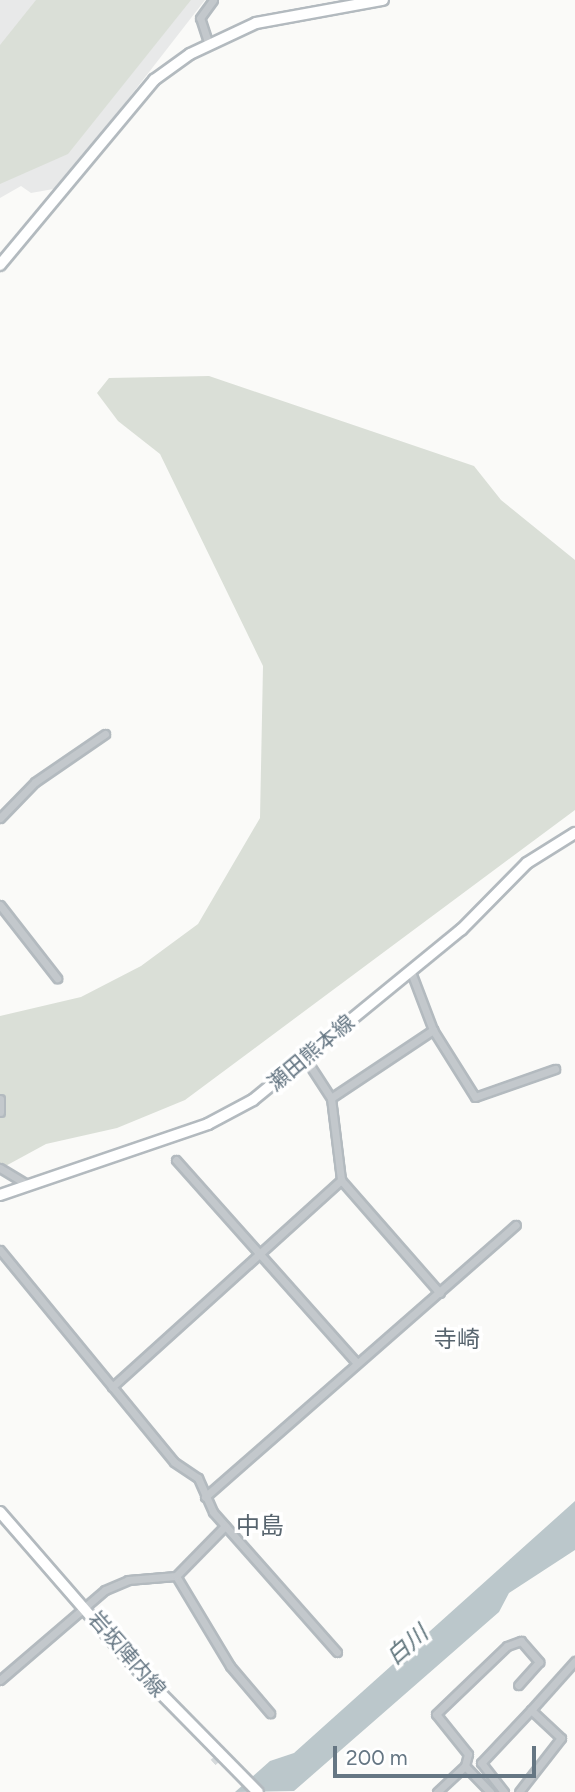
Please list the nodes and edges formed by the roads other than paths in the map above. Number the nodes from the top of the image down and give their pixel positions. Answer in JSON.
{"nodes":[{"id":1,"x":214,"y":0,"type":"edge"},
{"id":2,"x":383,"y":0,"type":"edge"},
{"id":3,"x":208,"y":42,"type":"junction"},
{"id":4,"x":0,"y":265,"type":"edge"},
{"id":5,"x":105,"y":734,"type":"dead end"},
{"id":6,"x":0,"y":818,"type":"edge"},
{"id":7,"x":575,"y":833,"type":"edge"},
{"id":8,"x":0,"y":905,"type":"edge"},
{"id":9,"x":411,"y":972,"type":"junction"},
{"id":10,"x":57,"y":978,"type":"dead end"},
{"id":11,"x":433,"y":1030,"type":"junction"},
{"id":12,"x":305,"y":1058,"type":"junction"},
{"id":13,"x":555,"y":1069,"type":"dead end"},
{"id":14,"x":331,"y":1098,"type":"junction"},
{"id":15,"x":0,"y":1099,"type":"edge"},
{"id":16,"x":0,"y":1112,"type":"edge"},
{"id":17,"x":176,"y":1160,"type":"dead end"},
{"id":18,"x":0,"y":1168,"type":"edge"},
{"id":19,"x":341,"y":1180,"type":"junction"},
{"id":20,"x":27,"y":1184,"type":"junction"},
{"id":21,"x":0,"y":1195,"type":"edge"},
{"id":22,"x":516,"y":1225,"type":"dead end"},
{"id":23,"x":262,"y":1254,"type":"junction"},
{"id":24,"x":2,"y":1255,"type":"edge"},
{"id":25,"x":440,"y":1293,"type":"junction"},
{"id":26,"x":356,"y":1362,"type":"junction"},
{"id":27,"x":112,"y":1387,"type":"junction"},
{"id":28,"x":205,"y":1497,"type":"junction"},
{"id":29,"x":0,"y":1512,"type":"edge"},
{"id":30,"x":225,"y":1526,"type":"junction"},
{"id":31,"x":176,"y":1576,"type":"junction"},
{"id":32,"x":85,"y":1606,"type":"junction"},
{"id":33,"x":337,"y":1652,"type":"dead end"},
{"id":34,"x":575,"y":1661,"type":"edge"},
{"id":35,"x":0,"y":1679,"type":"edge"},
{"id":36,"x":518,"y":1685,"type":"dead end"},
{"id":37,"x":531,"y":1710,"type":"junction"},
{"id":38,"x":270,"y":1713,"type":"dead end"},
{"id":39,"x":466,"y":1766,"type":"junction"},
{"id":40,"x":258,"y":1792,"type":"edge"},
{"id":41,"x":438,"y":1792,"type":"edge"},
{"id":42,"x":491,"y":1792,"type":"edge"},
{"id":43,"x":504,"y":1792,"type":"edge"},
{"id":44,"x":519,"y":1792,"type":"edge"}],
"edges":[{"from":1,"to":3,"type":"street"},
{"from":2,"to":3,"type":"main road"},
{"from":3,"to":4,"type":"main road"},
{"from":5,"to":6,"type":"street"},
{"from":7,"to":9,"type":"main road","name":"瀬田熊本線"},
{"from":8,"to":10,"type":"street"},
{"from":9,"to":11,"type":"street"},
{"from":9,"to":12,"type":"main road","name":"瀬田熊本線"},
{"from":11,"to":13,"type":"street"},
{"from":11,"to":14,"type":"street"},
{"from":12,"to":14,"type":"street"},
{"from":12,"to":20,"type":"main road","name":"瀬田熊本線"},
{"from":14,"to":19,"type":"street"},
{"from":15,"to":16,"type":"street"},
{"from":17,"to":23,"type":"street"},
{"from":18,"to":20,"type":"street"},
{"from":19,"to":23,"type":"street"},
{"from":19,"to":25,"type":"street"},
{"from":20,"to":21,"type":"main road","name":"瀬田熊本線"},
{"from":22,"to":25,"type":"street"},
{"from":23,"to":26,"type":"street"},
{"from":23,"to":27,"type":"street"},
{"from":24,"to":27,"type":"street"},
{"from":25,"to":26,"type":"street"},
{"from":26,"to":28,"type":"street"},
{"from":27,"to":28,"type":"street"},
{"from":28,"to":30,"type":"street"},
{"from":29,"to":32,"type":"main road","name":"岩坂陣内線"},
{"from":30,"to":31,"type":"street"},
{"from":30,"to":33,"type":"street"},
{"from":31,"to":32,"type":"street"},
{"from":31,"to":38,"type":"street"},
{"from":32,"to":35,"type":"street"},
{"from":32,"to":40,"type":"main road","name":"岩坂陣内線"},
{"from":34,"to":37,"type":"street"},
{"from":36,"to":39,"type":"street"},
{"from":37,"to":43,"type":"street"},
{"from":37,"to":44,"type":"street"},
{"from":39,"to":41,"type":"street"},
{"from":39,"to":42,"type":"street"}]}
